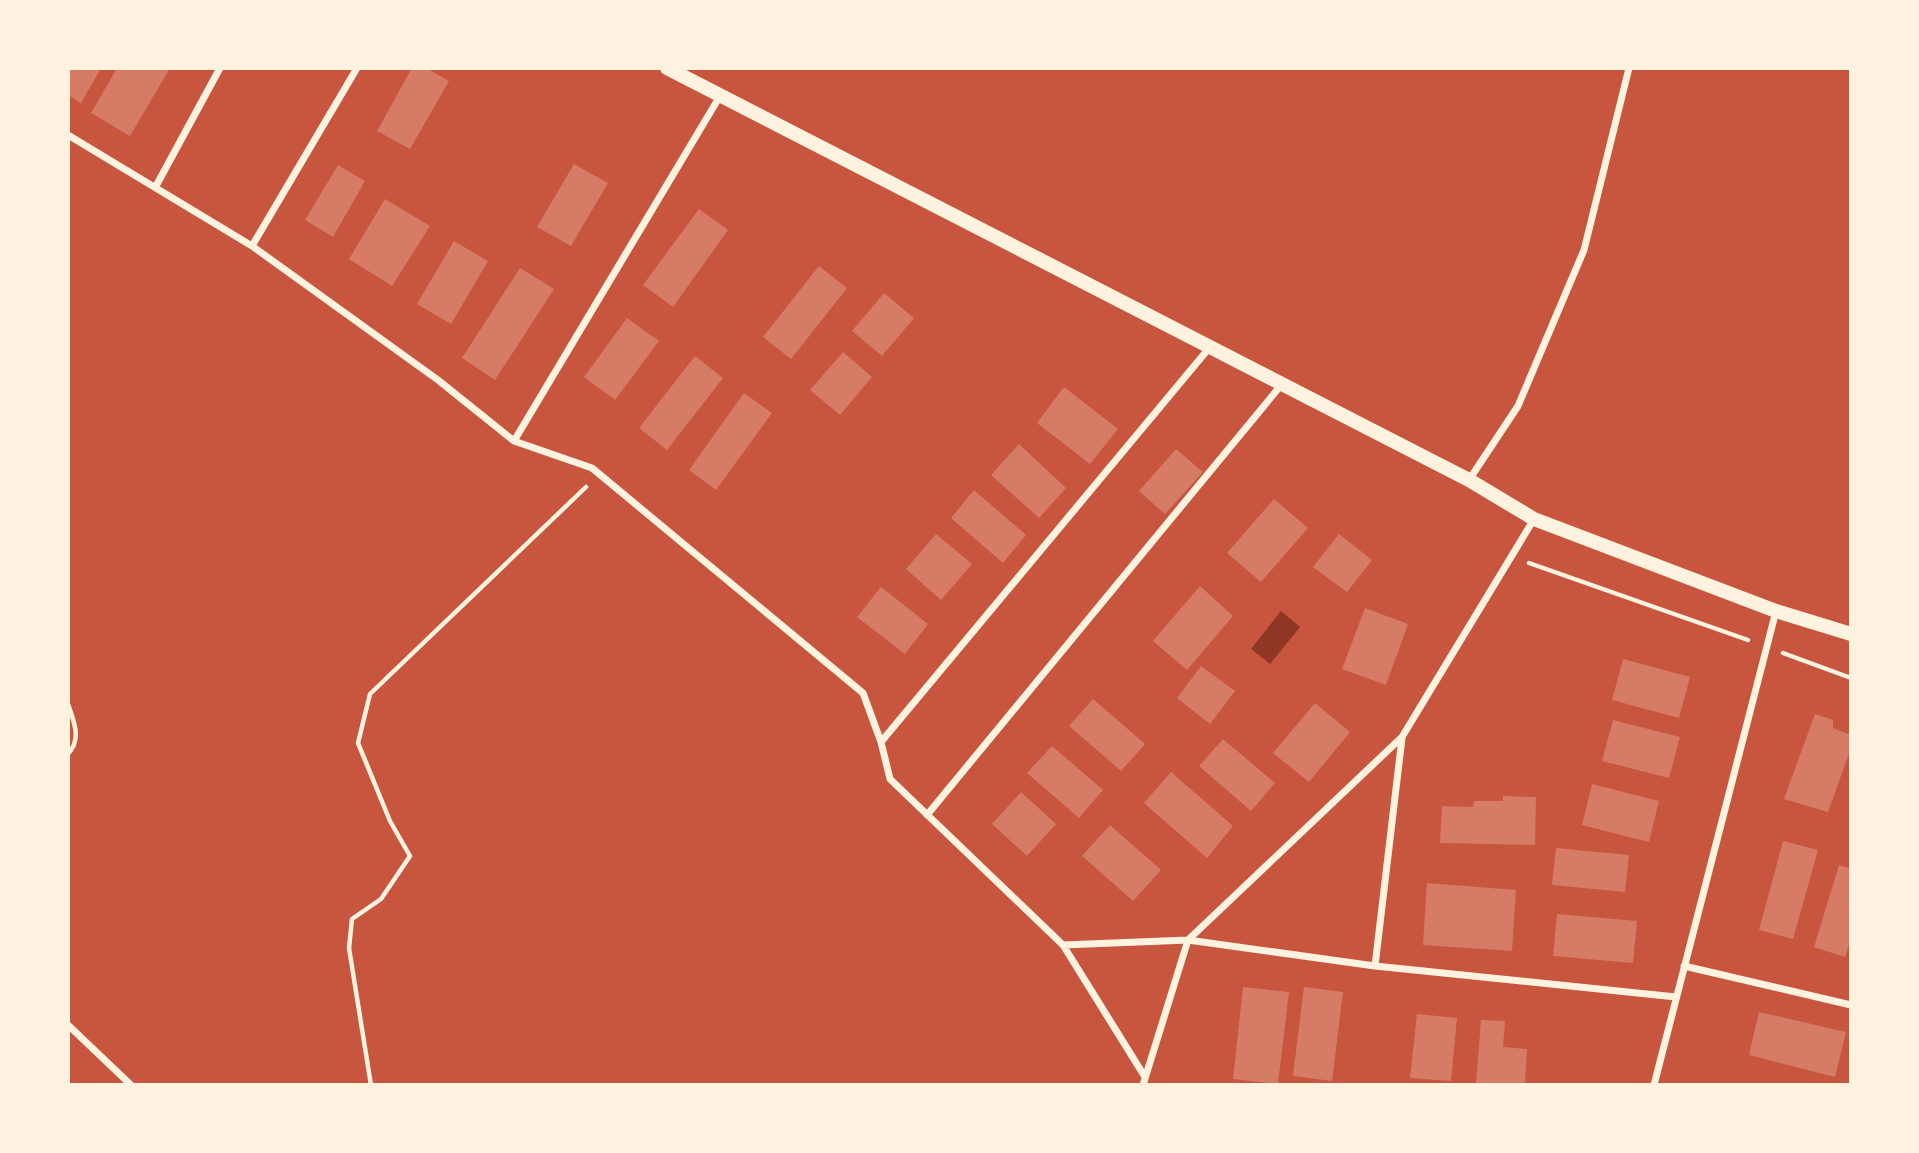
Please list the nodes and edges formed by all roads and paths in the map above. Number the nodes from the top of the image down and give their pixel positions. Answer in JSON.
{"nodes":[{"id":1,"x":220,"y":68,"type":"edge"},
{"id":2,"x":357,"y":68,"type":"edge"},
{"id":3,"x":667,"y":68,"type":"edge"},
{"id":4,"x":1629,"y":68,"type":"edge"},
{"id":5,"x":720,"y":96,"type":"junction"},
{"id":6,"x":68,"y":135,"type":"edge"},
{"id":7,"x":156,"y":186,"type":"junction"},
{"id":8,"x":252,"y":246,"type":"junction"},
{"id":9,"x":1211,"y":346,"type":"junction"},
{"id":10,"x":1282,"y":384,"type":"junction"},
{"id":11,"x":514,"y":441,"type":"junction"},
{"id":12,"x":599,"y":474,"type":"junction"},
{"id":13,"x":1469,"y":480,"type":"junction"},
{"id":14,"x":1534,"y":519,"type":"junction"},
{"id":15,"x":1511,"y":557,"type":"junction"},
{"id":16,"x":1776,"y":611,"type":"junction"},
{"id":17,"x":1851,"y":634,"type":"edge"},
{"id":18,"x":1766,"y":646,"type":"junction"},
{"id":19,"x":1851,"y":678,"type":"edge"},
{"id":20,"x":68,"y":704,"type":"edge"},
{"id":21,"x":1402,"y":737,"type":"junction"},
{"id":22,"x":881,"y":742,"type":"junction"},
{"id":23,"x":68,"y":754,"type":"edge"},
{"id":24,"x":927,"y":815,"type":"junction"},
{"id":25,"x":1188,"y":940,"type":"junction"},
{"id":26,"x":1063,"y":945,"type":"junction"},
{"id":27,"x":1375,"y":966,"type":"junction"},
{"id":28,"x":1684,"y":966,"type":"junction"},
{"id":29,"x":1676,"y":997,"type":"junction"},
{"id":30,"x":1851,"y":1005,"type":"edge"},
{"id":31,"x":68,"y":1024,"type":"edge"},
{"id":32,"x":1144,"y":1081,"type":"edge"},
{"id":33,"x":131,"y":1085,"type":"edge"},
{"id":34,"x":371,"y":1085,"type":"edge"},
{"id":35,"x":1654,"y":1085,"type":"edge"}],
"edges":[{"from":1,"to":7,"type":"street"},
{"from":2,"to":8,"type":"street"},
{"from":3,"to":5,"type":"main road"},
{"from":4,"to":13,"type":"street"},
{"from":5,"to":9,"type":"main road"},
{"from":5,"to":11,"type":"street"},
{"from":6,"to":7,"type":"street"},
{"from":7,"to":8,"type":"street"},
{"from":8,"to":11,"type":"street"},
{"from":9,"to":10,"type":"main road"},
{"from":9,"to":22,"type":"street"},
{"from":10,"to":13,"type":"main road"},
{"from":10,"to":24,"type":"street"},
{"from":11,"to":12,"type":"street"},
{"from":12,"to":22,"type":"street"},
{"from":12,"to":34,"type":"path"},
{"from":13,"to":14,"type":"main road"},
{"from":14,"to":15,"type":"street"},
{"from":14,"to":16,"type":"main road"},
{"from":15,"to":18,"type":"path"},
{"from":15,"to":21,"type":"street"},
{"from":16,"to":17,"type":"main road"},
{"from":16,"to":18,"type":"street"},
{"from":18,"to":19,"type":"path"},
{"from":18,"to":28,"type":"street"},
{"from":20,"to":23,"type":"path"},
{"from":21,"to":25,"type":"street"},
{"from":21,"to":27,"type":"street"},
{"from":22,"to":24,"type":"street"},
{"from":24,"to":26,"type":"street"},
{"from":25,"to":26,"type":"street"},
{"from":25,"to":27,"type":"street"},
{"from":25,"to":32,"type":"street"},
{"from":26,"to":32,"type":"street"},
{"from":27,"to":29,"type":"street"},
{"from":28,"to":29,"type":"street"},
{"from":28,"to":30,"type":"street"},
{"from":29,"to":35,"type":"street"},
{"from":31,"to":33,"type":"street"}]}
